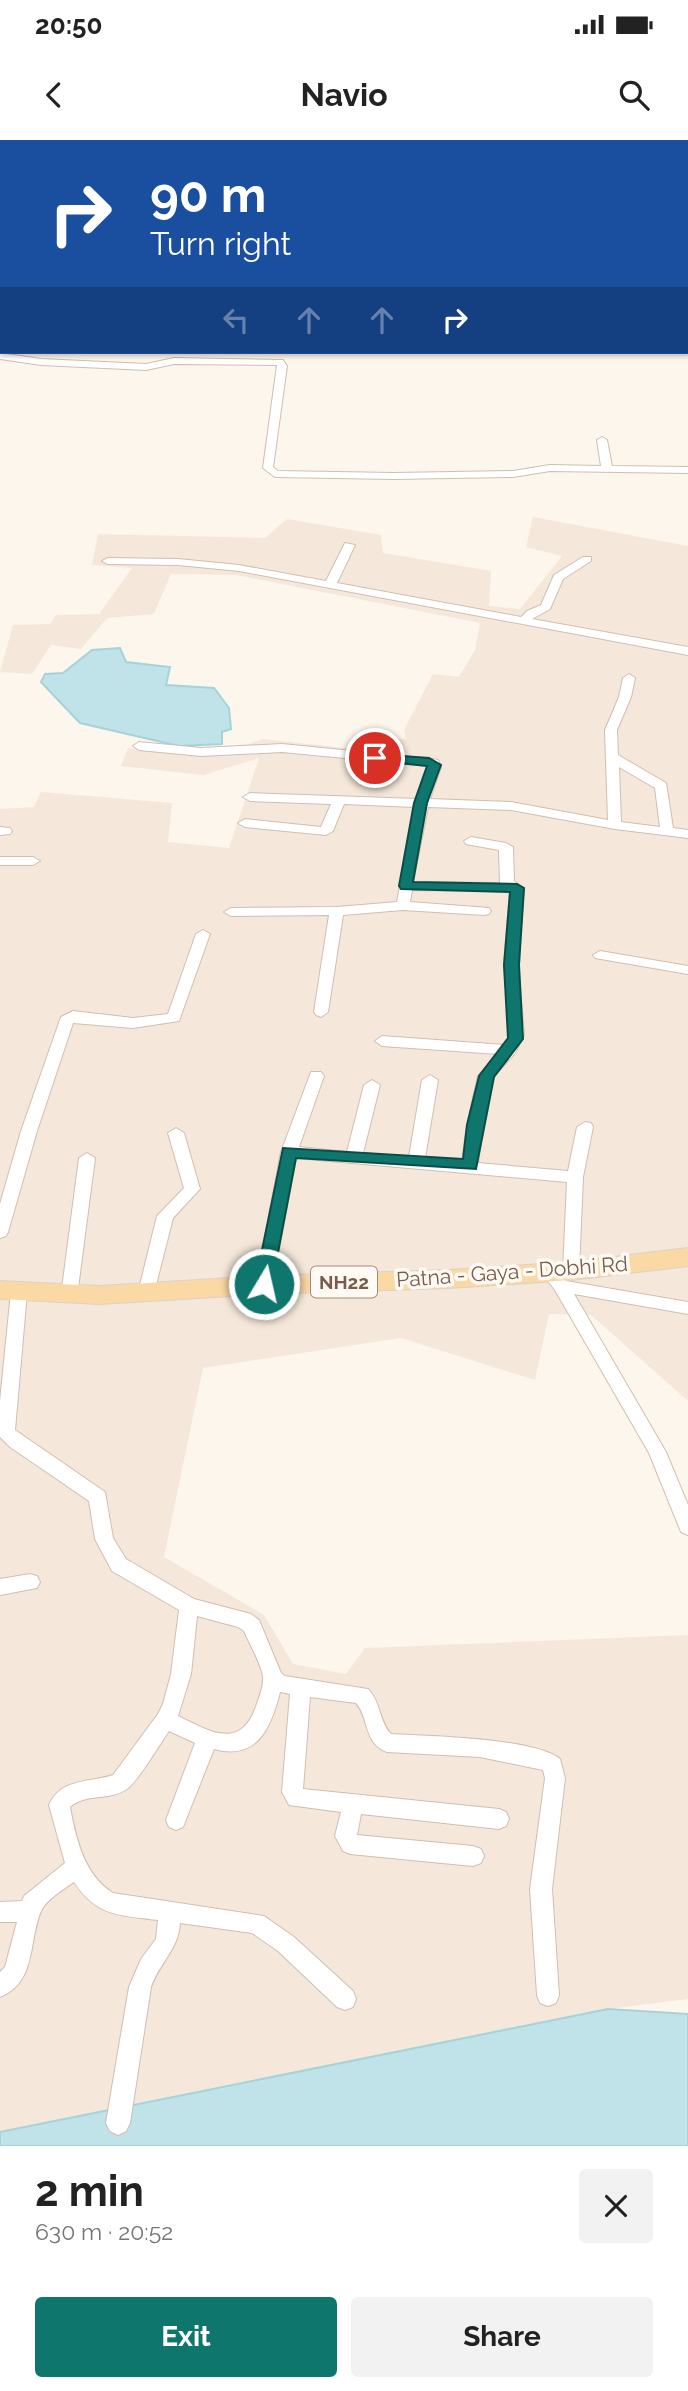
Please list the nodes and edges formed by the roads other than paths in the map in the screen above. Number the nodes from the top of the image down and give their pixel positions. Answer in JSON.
{"nodes":[{"id":1,"x":0,"y":356,"type":"edge"},
{"id":2,"x":601,"y":440,"type":"dead end"},
{"id":3,"x":607,"y":468,"type":"junction"},
{"id":4,"x":688,"y":470,"type":"edge"},
{"id":5,"x":349,"y":545,"type":"dead end"},
{"id":6,"x":587,"y":559,"type":"dead end"},
{"id":7,"x":108,"y":561,"type":"dead end"},
{"id":8,"x":331,"y":583,"type":"junction"},
{"id":9,"x":524,"y":620,"type":"junction"},
{"id":10,"x":688,"y":651,"type":"edge"},
{"id":11,"x":629,"y":678,"type":"dead end"},
{"id":12,"x":139,"y":746,"type":"dead end"},
{"id":13,"x":612,"y":757,"type":"junction"},
{"id":14,"x":250,"y":796,"type":"dead end"},
{"id":15,"x":338,"y":802,"type":"junction"},
{"id":16,"x":421,"y":803,"type":"junction"},
{"id":17,"x":245,"y":824,"type":"dead end"},
{"id":18,"x":615,"y":825,"type":"junction"},
{"id":19,"x":667,"y":832,"type":"junction"},
{"id":20,"x":688,"y":834,"type":"edge"},
{"id":21,"x":471,"y":841,"type":"dead end"},
{"id":22,"x":0,"y":861,"type":"edge"},
{"id":23,"x":33,"y":861,"type":"dead end"},
{"id":24,"x":406,"y":886,"type":"junction"},
{"id":25,"x":515,"y":887,"type":"junction"},
{"id":26,"x":403,"y":906,"type":"junction"},
{"id":27,"x":337,"y":911,"type":"junction"},
{"id":28,"x":484,"y":911,"type":"dead end"},
{"id":29,"x":231,"y":912,"type":"dead end"},
{"id":30,"x":203,"y":934,"type":"dead end"},
{"id":31,"x":600,"y":955,"type":"dead end"},
{"id":32,"x":688,"y":970,"type":"edge"},
{"id":33,"x":321,"y":1012,"type":"dead end"},
{"id":34,"x":382,"y":1041,"type":"dead end"},
{"id":35,"x":510,"y":1050,"type":"junction"},
{"id":36,"x":316,"y":1076,"type":"dead end"},
{"id":37,"x":430,"y":1080,"type":"dead end"},
{"id":38,"x":372,"y":1085,"type":"dead end"},
{"id":39,"x":585,"y":1127,"type":"dead end"},
{"id":40,"x":176,"y":1133,"type":"dead end"},
{"id":41,"x":289,"y":1152,"type":"junction"},
{"id":42,"x":354,"y":1156,"type":"junction"},
{"id":43,"x":87,"y":1158,"type":"dead end"},
{"id":44,"x":416,"y":1163,"type":"junction"},
{"id":45,"x":470,"y":1165,"type":"junction"},
{"id":46,"x":575,"y":1177,"type":"junction"},
{"id":47,"x":0,"y":1232,"type":"edge"},
{"id":48,"x":688,"y":1257,"type":"edge"},
{"id":49,"x":560,"y":1276,"type":"junction"},
{"id":50,"x":264,"y":1284,"type":"junction"},
{"id":51,"x":9,"y":1291,"type":"edge"},
{"id":52,"x":146,"y":1293,"type":"junction"},
{"id":53,"x":69,"y":1296,"type":"junction"},
{"id":54,"x":688,"y":1308,"type":"edge"},
{"id":55,"x":688,"y":1527,"type":"edge"},
{"id":56,"x":30,"y":1582,"type":"dead end"},
{"id":57,"x":0,"y":1587,"type":"edge"},
{"id":58,"x":189,"y":1606,"type":"junction"},
{"id":59,"x":272,"y":1678,"type":"junction"},
{"id":60,"x":301,"y":1687,"type":"junction"},
{"id":61,"x":166,"y":1720,"type":"junction"},
{"id":62,"x":206,"y":1740,"type":"junction"},
{"id":63,"x":353,"y":1805,"type":"junction"},
{"id":64,"x":499,"y":1819,"type":"dead end"},
{"id":65,"x":177,"y":1820,"type":"dead end"},
{"id":66,"x":473,"y":1856,"type":"dead end"},
{"id":67,"x":78,"y":1865,"type":"junction"},
{"id":68,"x":30,"y":1911,"type":"junction"},
{"id":69,"x":0,"y":1912,"type":"edge"},
{"id":70,"x":168,"y":1912,"type":"junction"},
{"id":71,"x":0,"y":1986,"type":"edge"},
{"id":72,"x":548,"y":1995,"type":"dead end"},
{"id":73,"x":345,"y":1999,"type":"dead end"},
{"id":74,"x":118,"y":2123,"type":"dead end"}],
"edges":[{"from":1,"to":3,"type":"street"},
{"from":2,"to":3,"type":"street"},
{"from":3,"to":4,"type":"street"},
{"from":5,"to":8,"type":"street"},
{"from":6,"to":9,"type":"street"},
{"from":7,"to":8,"type":"street"},
{"from":8,"to":9,"type":"street"},
{"from":9,"to":10,"type":"street"},
{"from":11,"to":13,"type":"street"},
{"from":12,"to":16,"type":"street"},
{"from":13,"to":18,"type":"street"},
{"from":13,"to":19,"type":"street"},
{"from":14,"to":15,"type":"street"},
{"from":15,"to":16,"type":"street"},
{"from":15,"to":17,"type":"street"},
{"from":16,"to":18,"type":"street"},
{"from":16,"to":24,"type":"street"},
{"from":18,"to":19,"type":"street"},
{"from":19,"to":20,"type":"street"},
{"from":21,"to":25,"type":"street"},
{"from":22,"to":23,"type":"street"},
{"from":24,"to":25,"type":"street"},
{"from":24,"to":26,"type":"street"},
{"from":25,"to":35,"type":"street"},
{"from":26,"to":27,"type":"street"},
{"from":26,"to":28,"type":"street"},
{"from":27,"to":29,"type":"street"},
{"from":27,"to":33,"type":"street"},
{"from":30,"to":47,"type":"street"},
{"from":31,"to":32,"type":"street"},
{"from":34,"to":35,"type":"street"},
{"from":35,"to":45,"type":"street"},
{"from":36,"to":41,"type":"street"},
{"from":37,"to":44,"type":"street"},
{"from":38,"to":42,"type":"street"},
{"from":39,"to":46,"type":"street"},
{"from":40,"to":52,"type":"street"},
{"from":41,"to":42,"type":"street"},
{"from":41,"to":50,"type":"street"},
{"from":42,"to":44,"type":"street"},
{"from":43,"to":53,"type":"street"},
{"from":44,"to":45,"type":"street"},
{"from":45,"to":46,"type":"street"},
{"from":46,"to":49,"type":"street"},
{"from":48,"to":49,"type":"main road","name":"Patna - Gaya - Dobhi Rd","number":"NH22"},
{"from":49,"to":50,"type":"main road","name":"Patna - Gaya - Dobhi Rd","number":"NH22"},
{"from":49,"to":54,"type":"street"},
{"from":49,"to":55,"type":"street"},
{"from":50,"to":52,"type":"main road","name":"Patna - Gaya - Dobhi Rd","number":"NH22"},
{"from":51,"to":53,"type":"main road","name":"Patna - Gaya - Dobhi Rd","number":"NH22"},
{"from":51,"to":58,"type":"street"},
{"from":52,"to":53,"type":"main road","name":"Patna - Gaya - Dobhi Rd","number":"NH22"},
{"from":56,"to":57,"type":"street"},
{"from":58,"to":59,"type":"street"},
{"from":58,"to":61,"type":"street"},
{"from":59,"to":60,"type":"street"},
{"from":59,"to":62,"type":"street"},
{"from":60,"to":63,"type":"street"},
{"from":60,"to":72,"type":"street"},
{"from":61,"to":62,"type":"street"},
{"from":61,"to":67,"type":"street"},
{"from":62,"to":65,"type":"street"},
{"from":63,"to":64,"type":"street"},
{"from":63,"to":66,"type":"street"},
{"from":67,"to":68,"type":"street"},
{"from":67,"to":70,"type":"street"},
{"from":68,"to":69,"type":"street"},
{"from":68,"to":71,"type":"street"},
{"from":70,"to":73,"type":"street"},
{"from":70,"to":74,"type":"street"}]}
